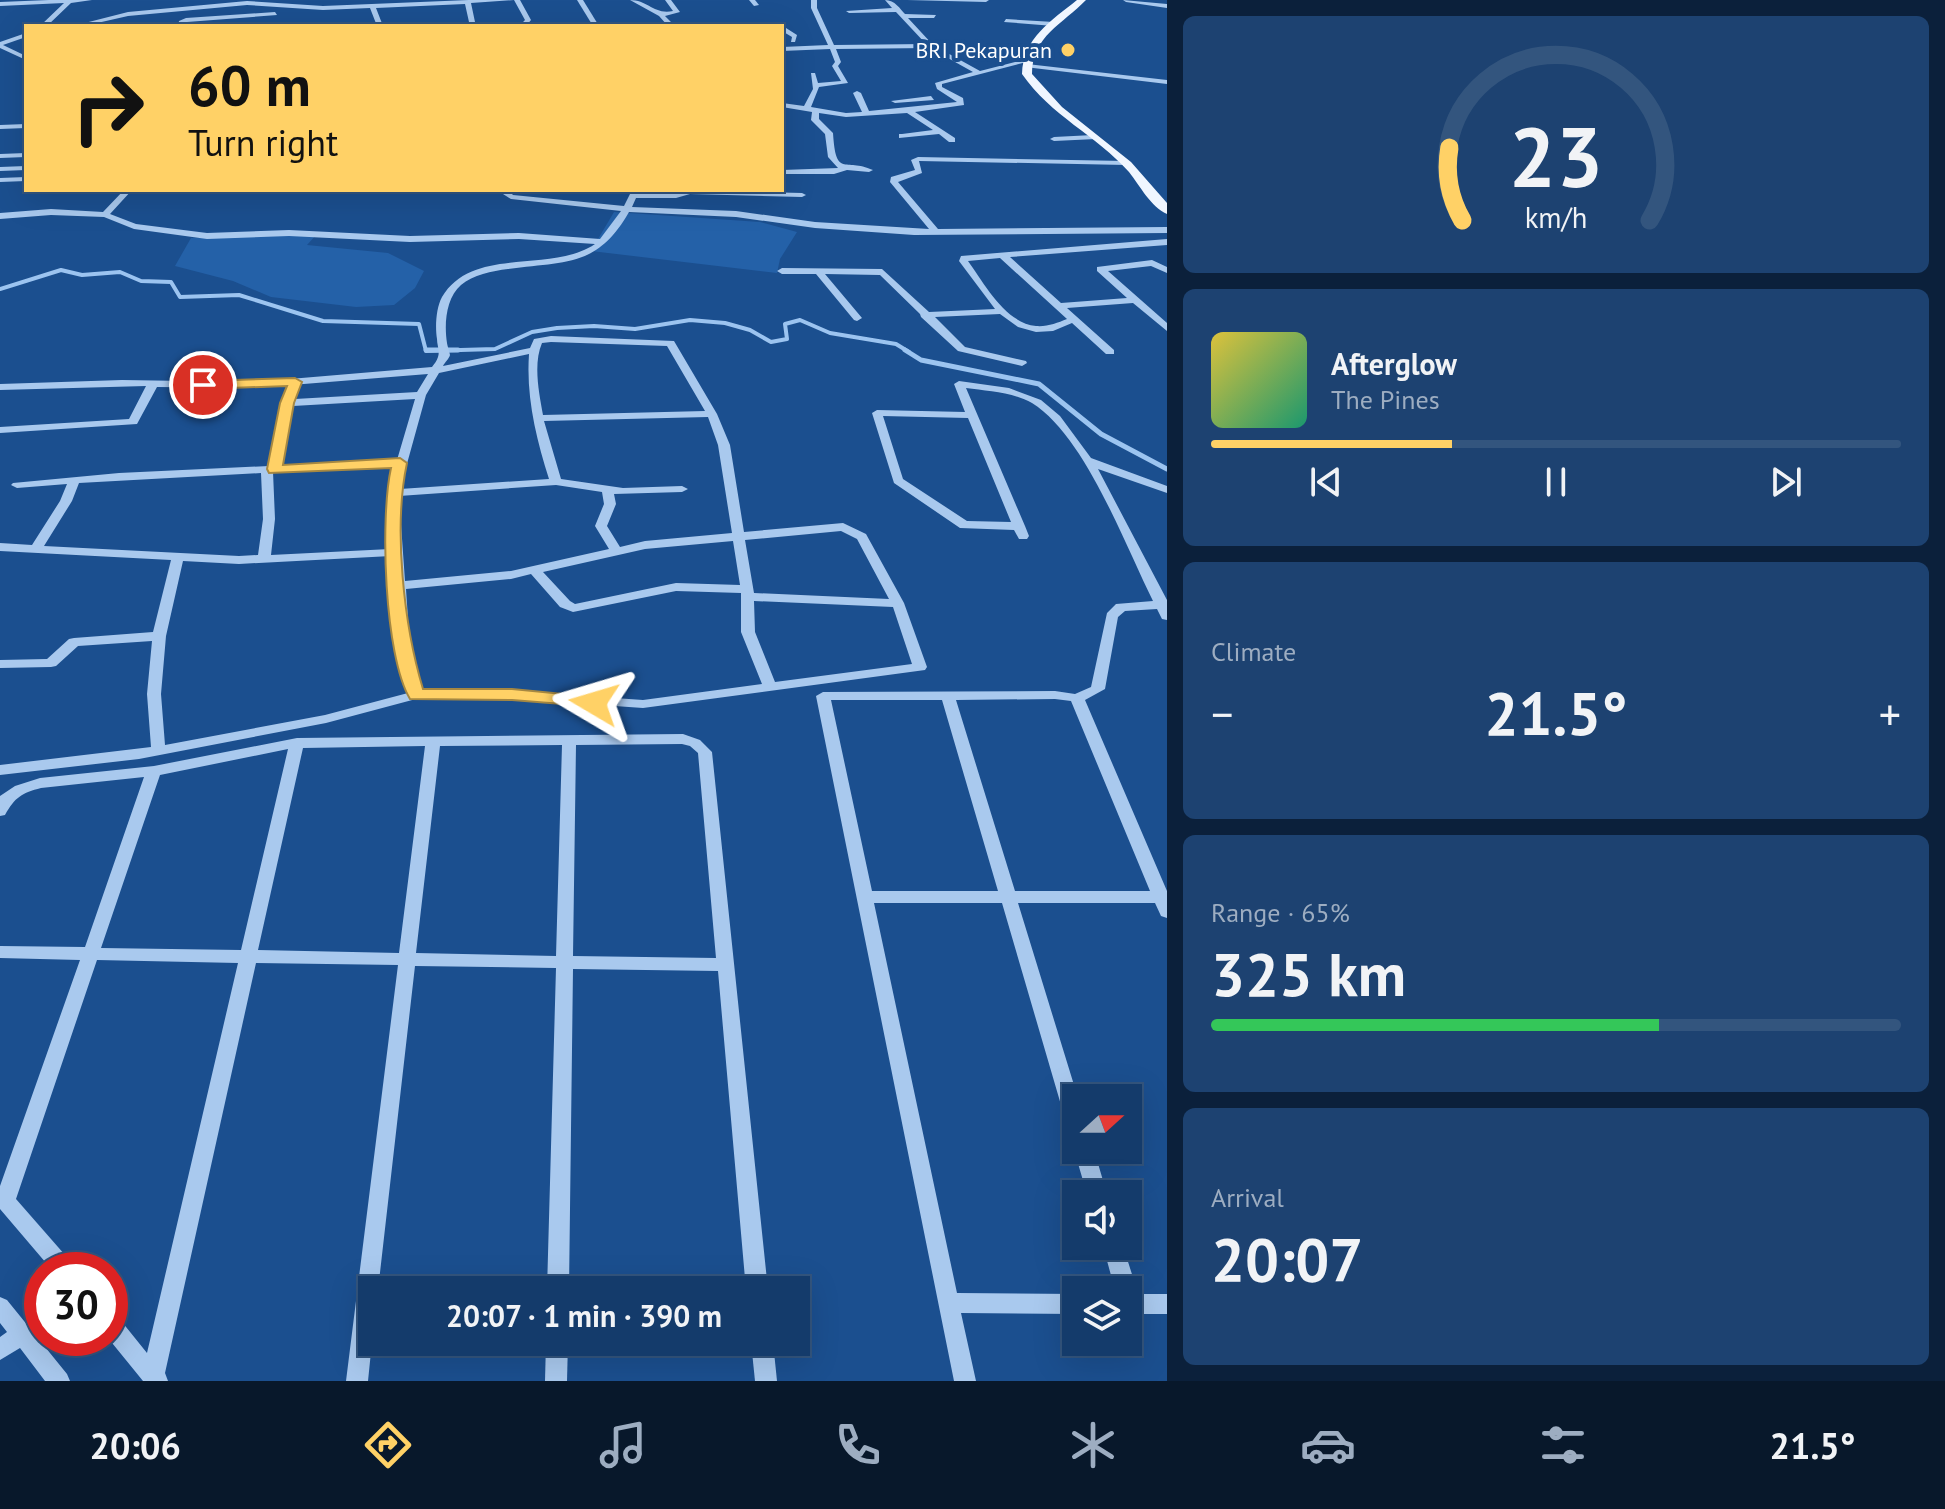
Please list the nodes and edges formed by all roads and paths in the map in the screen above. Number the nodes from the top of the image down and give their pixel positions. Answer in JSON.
{"nodes":[{"id":1,"x":89,"y":0,"type":"edge"},
{"id":2,"x":317,"y":0,"type":"edge"},
{"id":3,"x":511,"y":0,"type":"edge"},
{"id":4,"x":580,"y":0,"type":"edge"},
{"id":5,"x":633,"y":0,"type":"edge"},
{"id":6,"x":668,"y":0,"type":"edge"},
{"id":7,"x":814,"y":0,"type":"edge"},
{"id":8,"x":888,"y":0,"type":"edge"},
{"id":9,"x":910,"y":0,"type":"edge"},
{"id":10,"x":986,"y":0,"type":"edge"},
{"id":11,"x":1082,"y":0,"type":"edge"},
{"id":12,"x":1126,"y":0,"type":"edge"},
{"id":13,"x":69,"y":1,"type":"edge"},
{"id":14,"x":940,"y":1,"type":"edge"},
{"id":15,"x":958,"y":1,"type":"edge"},
{"id":16,"x":468,"y":2,"type":"junction"},
{"id":17,"x":143,"y":3,"type":"dead end"},
{"id":18,"x":392,"y":3,"type":"edge"},
{"id":19,"x":0,"y":4,"type":"edge"},
{"id":20,"x":276,"y":4,"type":"edge"},
{"id":21,"x":1167,"y":6,"type":"edge"},
{"id":22,"x":373,"y":7,"type":"junction"},
{"id":23,"x":323,"y":8,"type":"junction"},
{"id":24,"x":165,"y":10,"type":"junction"},
{"id":25,"x":900,"y":10,"type":"junction"},
{"id":26,"x":849,"y":11,"type":"dead end"},
{"id":27,"x":146,"y":12,"type":"junction"},
{"id":28,"x":275,"y":14,"type":"junction"},
{"id":29,"x":661,"y":15,"type":"junction"},
{"id":30,"x":256,"y":16,"type":"junction"},
{"id":31,"x":906,"y":16,"type":"junction"},
{"id":32,"x":934,"y":16,"type":"dead end"},
{"id":33,"x":165,"y":19,"type":"dead end"},
{"id":34,"x":1006,"y":21,"type":"dead end"},
{"id":35,"x":472,"y":22,"type":"dead end"},
{"id":36,"x":45,"y":24,"type":"edge"},
{"id":37,"x":86,"y":24,"type":"edge"},
{"id":38,"x":181,"y":24,"type":"edge"},
{"id":39,"x":256,"y":24,"type":"edge"},
{"id":40,"x":269,"y":24,"type":"edge"},
{"id":41,"x":379,"y":24,"type":"edge"},
{"id":42,"x":524,"y":24,"type":"edge"},
{"id":43,"x":595,"y":24,"type":"edge"},
{"id":44,"x":670,"y":24,"type":"edge"},
{"id":45,"x":1054,"y":24,"type":"junction"},
{"id":46,"x":784,"y":28,"type":"edge"},
{"id":47,"x":24,"y":36,"type":"edge"},
{"id":48,"x":784,"y":41,"type":"edge"},
{"id":49,"x":795,"y":44,"type":"junction"},
{"id":50,"x":0,"y":45,"type":"edge"},
{"id":51,"x":931,"y":46,"type":"junction"},
{"id":52,"x":832,"y":47,"type":"junction"},
{"id":53,"x":784,"y":48,"type":"edge"},
{"id":54,"x":24,"y":57,"type":"edge"},
{"id":55,"x":1027,"y":63,"type":"junction"},
{"id":56,"x":978,"y":72,"type":"junction"},
{"id":57,"x":813,"y":74,"type":"dead end"},
{"id":58,"x":1167,"y":82,"type":"edge"},
{"id":59,"x":815,"y":85,"type":"junction"},
{"id":60,"x":857,"y":93,"type":"dead end"},
{"id":61,"x":951,"y":94,"type":"junction"},
{"id":62,"x":895,"y":101,"type":"dead end"},
{"id":63,"x":784,"y":105,"type":"edge"},
{"id":64,"x":812,"y":110,"type":"junction"},
{"id":65,"x":908,"y":110,"type":"junction"},
{"id":66,"x":867,"y":114,"type":"junction"},
{"id":67,"x":24,"y":126,"type":"edge"},
{"id":68,"x":0,"y":127,"type":"edge"},
{"id":69,"x":940,"y":132,"type":"junction"},
{"id":70,"x":902,"y":136,"type":"dead end"},
{"id":71,"x":1093,"y":137,"type":"junction"},
{"id":72,"x":1054,"y":139,"type":"dead end"},
{"id":73,"x":952,"y":140,"type":"dead end"},
{"id":74,"x":24,"y":155,"type":"edge"},
{"id":75,"x":0,"y":156,"type":"edge"},
{"id":76,"x":1126,"y":163,"type":"junction"},
{"id":77,"x":24,"y":168,"type":"edge"},
{"id":78,"x":844,"y":168,"type":"junction"},
{"id":79,"x":869,"y":170,"type":"dead end"},
{"id":80,"x":0,"y":171,"type":"edge"},
{"id":81,"x":784,"y":172,"type":"edge"},
{"id":82,"x":24,"y":179,"type":"edge"},
{"id":83,"x":0,"y":180,"type":"edge"},
{"id":84,"x":126,"y":192,"type":"edge"},
{"id":85,"x":508,"y":192,"type":"edge"},
{"id":86,"x":635,"y":192,"type":"edge"},
{"id":87,"x":802,"y":195,"type":"dead end"},
{"id":88,"x":626,"y":209,"type":"junction"},
{"id":89,"x":1167,"y":210,"type":"edge"},
{"id":90,"x":105,"y":215,"type":"junction"},
{"id":91,"x":0,"y":216,"type":"edge"},
{"id":92,"x":1167,"y":230,"type":"edge"},
{"id":93,"x":936,"y":232,"type":"junction"},
{"id":94,"x":602,"y":242,"type":"junction"},
{"id":95,"x":1167,"y":242,"type":"edge"},
{"id":96,"x":1001,"y":254,"type":"junction"},
{"id":97,"x":1167,"y":270,"type":"edge"},
{"id":98,"x":782,"y":271,"type":"dead end"},
{"id":99,"x":818,"y":271,"type":"junction"},
{"id":100,"x":1133,"y":300,"type":"junction"},
{"id":101,"x":1057,"y":306,"type":"junction"},
{"id":102,"x":1002,"y":311,"type":"junction"},
{"id":103,"x":924,"y":315,"type":"junction"},
{"id":104,"x":857,"y":318,"type":"dead end"},
{"id":105,"x":1072,"y":320,"type":"junction"},
{"id":106,"x":1167,"y":328,"type":"edge"},
{"id":107,"x":534,"y":350,"type":"junction"},
{"id":108,"x":1110,"y":352,"type":"dead end"},
{"id":109,"x":1022,"y":363,"type":"dead end"},
{"id":110,"x":437,"y":370,"type":"junction"},
{"id":111,"x":295,"y":382,"type":"junction"},
{"id":112,"x":153,"y":384,"type":"junction"},
{"id":113,"x":0,"y":387,"type":"edge"},
{"id":114,"x":421,"y":395,"type":"junction"},
{"id":115,"x":287,"y":403,"type":"junction"},
{"id":116,"x":712,"y":414,"type":"junction"},
{"id":117,"x":972,"y":415,"type":"junction"},
{"id":118,"x":538,"y":418,"type":"junction"},
{"id":119,"x":0,"y":430,"type":"edge"},
{"id":120,"x":1088,"y":461,"type":"junction"},
{"id":121,"x":400,"y":463,"type":"junction"},
{"id":122,"x":270,"y":470,"type":"junction"},
{"id":123,"x":74,"y":481,"type":"junction"},
{"id":124,"x":556,"y":482,"type":"junction"},
{"id":125,"x":17,"y":485,"type":"dead end"},
{"id":126,"x":682,"y":489,"type":"dead end"},
{"id":127,"x":1167,"y":490,"type":"edge"},
{"id":128,"x":608,"y":491,"type":"junction"},
{"id":129,"x":393,"y":493,"type":"junction"},
{"id":130,"x":737,"y":535,"type":"junction"},
{"id":131,"x":0,"y":547,"type":"edge"},
{"id":132,"x":36,"y":549,"type":"junction"},
{"id":133,"x":616,"y":550,"type":"junction"},
{"id":134,"x":395,"y":552,"type":"junction"},
{"id":135,"x":178,"y":557,"type":"junction"},
{"id":136,"x":264,"y":559,"type":"junction"},
{"id":137,"x":535,"y":571,"type":"junction"},
{"id":138,"x":397,"y":586,"type":"junction"},
{"id":139,"x":747,"y":593,"type":"junction"},
{"id":140,"x":898,"y":603,"type":"junction"},
{"id":141,"x":1165,"y":608,"type":"edge"},
{"id":142,"x":159,"y":636,"type":"junction"},
{"id":143,"x":0,"y":664,"type":"edge"},
{"id":144,"x":770,"y":687,"type":"junction"},
{"id":145,"x":416,"y":695,"type":"junction"},
{"id":146,"x":948,"y":696,"type":"junction"},
{"id":147,"x":1077,"y":698,"type":"junction"},
{"id":148,"x":569,"y":740,"type":"junction"},
{"id":149,"x":433,"y":742,"type":"junction"},
{"id":150,"x":297,"y":743,"type":"junction"},
{"id":151,"x":158,"y":749,"type":"junction"},
{"id":152,"x":0,"y":770,"type":"edge"},
{"id":153,"x":154,"y":771,"type":"junction"},
{"id":154,"x":0,"y":811,"type":"edge"},
{"id":155,"x":865,"y":897,"type":"junction"},
{"id":156,"x":1009,"y":897,"type":"junction"},
{"id":157,"x":1165,"y":902,"type":"edge"},
{"id":158,"x":0,"y":952,"type":"edge"},
{"id":159,"x":91,"y":954,"type":"junction"},
{"id":160,"x":249,"y":957,"type":"junction"},
{"id":161,"x":407,"y":959,"type":"junction"},
{"id":162,"x":564,"y":962,"type":"junction"},
{"id":163,"x":726,"y":965,"type":"junction"},
{"id":164,"x":1065,"y":1084,"type":"edge"},
{"id":165,"x":3,"y":1197,"type":"edge"},
{"id":166,"x":50,"y":1252,"type":"edge"},
{"id":167,"x":558,"y":1276,"type":"edge"},
{"id":168,"x":756,"y":1276,"type":"edge"},
{"id":169,"x":1142,"y":1300,"type":"edge"},
{"id":170,"x":949,"y":1303,"type":"junction"},
{"id":171,"x":1062,"y":1304,"type":"edge"},
{"id":172,"x":1167,"y":1304,"type":"edge"},
{"id":173,"x":0,"y":1307,"type":"edge"},
{"id":174,"x":22,"y":1334,"type":"junction"},
{"id":175,"x":128,"y":1346,"type":"edge"},
{"id":176,"x":0,"y":1350,"type":"edge"},
{"id":177,"x":557,"y":1356,"type":"edge"},
{"id":178,"x":763,"y":1356,"type":"edge"},
{"id":179,"x":155,"y":1378,"type":"edge"},
{"id":180,"x":59,"y":1381,"type":"edge"},
{"id":181,"x":357,"y":1381,"type":"edge"},
{"id":182,"x":556,"y":1381,"type":"edge"},
{"id":183,"x":766,"y":1381,"type":"edge"},
{"id":184,"x":965,"y":1381,"type":"edge"}],
"edges":[{"from":1,"to":13,"type":"street"},
{"from":2,"to":23,"type":"street"},
{"from":3,"to":16,"type":"street"},
{"from":3,"to":42,"type":"street"},
{"from":4,"to":43,"type":"street"},
{"from":5,"to":29,"type":"street"},
{"from":6,"to":29,"type":"street"},
{"from":7,"to":52,"type":"street"},
{"from":8,"to":25,"type":"street"},
{"from":9,"to":14,"type":"street"},
{"from":10,"to":15,"type":"street"},
{"from":11,"to":45,"type":"main road"},
{"from":12,"to":21,"type":"street"},
{"from":13,"to":19,"type":"street"},
{"from":13,"to":36,"type":"street"},
{"from":14,"to":15,"type":"street"},
{"from":16,"to":18,"type":"street"},
{"from":16,"to":35,"type":"street"},
{"from":17,"to":27,"type":"street"},
{"from":18,"to":22,"type":"street"},
{"from":20,"to":23,"type":"street"},
{"from":20,"to":24,"type":"street"},
{"from":20,"to":28,"type":"street"},
{"from":22,"to":23,"type":"street"},
{"from":22,"to":41,"type":"street"},
{"from":24,"to":27,"type":"street"},
{"from":24,"to":33,"type":"street"},
{"from":25,"to":26,"type":"street"},
{"from":25,"to":31,"type":"street"},
{"from":27,"to":37,"type":"street"},
{"from":28,"to":30,"type":"street"},
{"from":28,"to":40,"type":"street"},
{"from":29,"to":44,"type":"street"},
{"from":30,"to":38,"type":"street"},
{"from":30,"to":39,"type":"street"},
{"from":31,"to":32,"type":"street"},
{"from":31,"to":51,"type":"street"},
{"from":34,"to":45,"type":"street"},
{"from":45,"to":55,"type":"main road"},
{"from":46,"to":49,"type":"street"},
{"from":47,"to":50,"type":"street"},
{"from":48,"to":49,"type":"street"},
{"from":49,"to":52,"type":"street"},
{"from":49,"to":53,"type":"street"},
{"from":50,"to":54,"type":"street"},
{"from":51,"to":52,"type":"street"},
{"from":51,"to":56,"type":"street"},
{"from":52,"to":59,"type":"street"},
{"from":55,"to":56,"type":"street"},
{"from":55,"to":58,"type":"street"},
{"from":55,"to":71,"type":"main road"},
{"from":56,"to":61,"type":"street"},
{"from":57,"to":59,"type":"street"},
{"from":59,"to":64,"type":"street"},
{"from":60,"to":66,"type":"street"},
{"from":61,"to":62,"type":"street"},
{"from":61,"to":65,"type":"street"},
{"from":63,"to":64,"type":"street"},
{"from":64,"to":66,"type":"street"},
{"from":64,"to":78,"type":"street"},
{"from":65,"to":66,"type":"street"},
{"from":65,"to":69,"type":"street"},
{"from":67,"to":68,"type":"street"},
{"from":69,"to":70,"type":"street"},
{"from":69,"to":73,"type":"street"},
{"from":71,"to":72,"type":"street"},
{"from":71,"to":76,"type":"main road"},
{"from":74,"to":75,"type":"street"},
{"from":76,"to":89,"type":"main road"},
{"from":76,"to":93,"type":"street"},
{"from":77,"to":80,"type":"street"},
{"from":78,"to":79,"type":"street"},
{"from":78,"to":81,"type":"street"},
{"from":82,"to":83,"type":"street"},
{"from":84,"to":90,"type":"street"},
{"from":85,"to":88,"type":"street"},
{"from":86,"to":87,"type":"street"},
{"from":86,"to":88,"type":"street"},
{"from":88,"to":93,"type":"street"},
{"from":88,"to":94,"type":"street"},
{"from":90,"to":91,"type":"street"},
{"from":90,"to":94,"type":"street"},
{"from":92,"to":93,"type":"street"},
{"from":94,"to":110,"type":"street"},
{"from":95,"to":96,"type":"street"},
{"from":96,"to":101,"type":"street"},
{"from":96,"to":102,"type":"street"},
{"from":97,"to":100,"type":"street"},
{"from":98,"to":99,"type":"street"},
{"from":99,"to":103,"type":"street"},
{"from":99,"to":104,"type":"street"},
{"from":100,"to":101,"type":"street"},
{"from":100,"to":106,"type":"street"},
{"from":101,"to":105,"type":"street"},
{"from":102,"to":103,"type":"street"},
{"from":102,"to":105,"type":"street"},
{"from":103,"to":109,"type":"street"},
{"from":105,"to":108,"type":"street"},
{"from":107,"to":110,"type":"street"},
{"from":107,"to":116,"type":"street"},
{"from":107,"to":118,"type":"street"},
{"from":110,"to":111,"type":"street"},
{"from":110,"to":114,"type":"street"},
{"from":111,"to":112,"type":"street"},
{"from":111,"to":115,"type":"street"},
{"from":112,"to":113,"type":"street"},
{"from":112,"to":119,"type":"street"},
{"from":114,"to":115,"type":"street"},
{"from":114,"to":121,"type":"street"},
{"from":115,"to":122,"type":"street"},
{"from":116,"to":118,"type":"street"},
{"from":116,"to":130,"type":"street"},
{"from":117,"to":117,"type":"street"},
{"from":117,"to":120,"type":"street"},
{"from":118,"to":124,"type":"street"},
{"from":120,"to":127,"type":"street"},
{"from":120,"to":141,"type":"street"},
{"from":121,"to":122,"type":"street"},
{"from":121,"to":129,"type":"street"},
{"from":122,"to":123,"type":"street"},
{"from":122,"to":136,"type":"street"},
{"from":123,"to":125,"type":"street"},
{"from":123,"to":132,"type":"street"},
{"from":124,"to":128,"type":"street"},
{"from":124,"to":129,"type":"street"},
{"from":126,"to":128,"type":"street"},
{"from":128,"to":133,"type":"street"},
{"from":129,"to":134,"type":"street"},
{"from":130,"to":133,"type":"street"},
{"from":130,"to":139,"type":"street"},
{"from":130,"to":140,"type":"street"},
{"from":131,"to":132,"type":"street"},
{"from":132,"to":135,"type":"street"},
{"from":133,"to":137,"type":"street"},
{"from":134,"to":136,"type":"street"},
{"from":134,"to":138,"type":"street"},
{"from":135,"to":136,"type":"street"},
{"from":135,"to":142,"type":"street"},
{"from":137,"to":138,"type":"street"},
{"from":137,"to":139,"type":"street"},
{"from":138,"to":145,"type":"street"},
{"from":139,"to":140,"type":"street"},
{"from":139,"to":144,"type":"street"},
{"from":140,"to":144,"type":"street"},
{"from":141,"to":147,"type":"street"},
{"from":142,"to":143,"type":"street"},
{"from":142,"to":151,"type":"street"},
{"from":144,"to":145,"type":"street"},
{"from":145,"to":151,"type":"street"},
{"from":146,"to":147,"type":"street"},
{"from":146,"to":155,"type":"street"},
{"from":146,"to":156,"type":"street"},
{"from":147,"to":157,"type":"street"},
{"from":148,"to":149,"type":"street"},
{"from":148,"to":162,"type":"street"},
{"from":148,"to":163,"type":"street"},
{"from":149,"to":150,"type":"street"},
{"from":149,"to":161,"type":"street"},
{"from":150,"to":153,"type":"street"},
{"from":150,"to":160,"type":"street"},
{"from":151,"to":152,"type":"street"},
{"from":153,"to":154,"type":"street"},
{"from":153,"to":159,"type":"street"},
{"from":155,"to":156,"type":"street"},
{"from":155,"to":170,"type":"street"},
{"from":156,"to":157,"type":"street"},
{"from":156,"to":164,"type":"street"},
{"from":158,"to":159,"type":"street"},
{"from":159,"to":160,"type":"street"},
{"from":159,"to":165,"type":"street"},
{"from":160,"to":161,"type":"street"},
{"from":160,"to":179,"type":"street"},
{"from":161,"to":162,"type":"street"},
{"from":161,"to":181,"type":"street"},
{"from":162,"to":163,"type":"street"},
{"from":162,"to":167,"type":"street"},
{"from":163,"to":168,"type":"street"},
{"from":165,"to":166,"type":"street"},
{"from":169,"to":172,"type":"street"},
{"from":170,"to":171,"type":"street"},
{"from":170,"to":184,"type":"street"},
{"from":173,"to":174,"type":"street"},
{"from":174,"to":176,"type":"street"},
{"from":174,"to":180,"type":"street"},
{"from":175,"to":179,"type":"street"},
{"from":177,"to":182,"type":"street"},
{"from":178,"to":183,"type":"street"}]}
